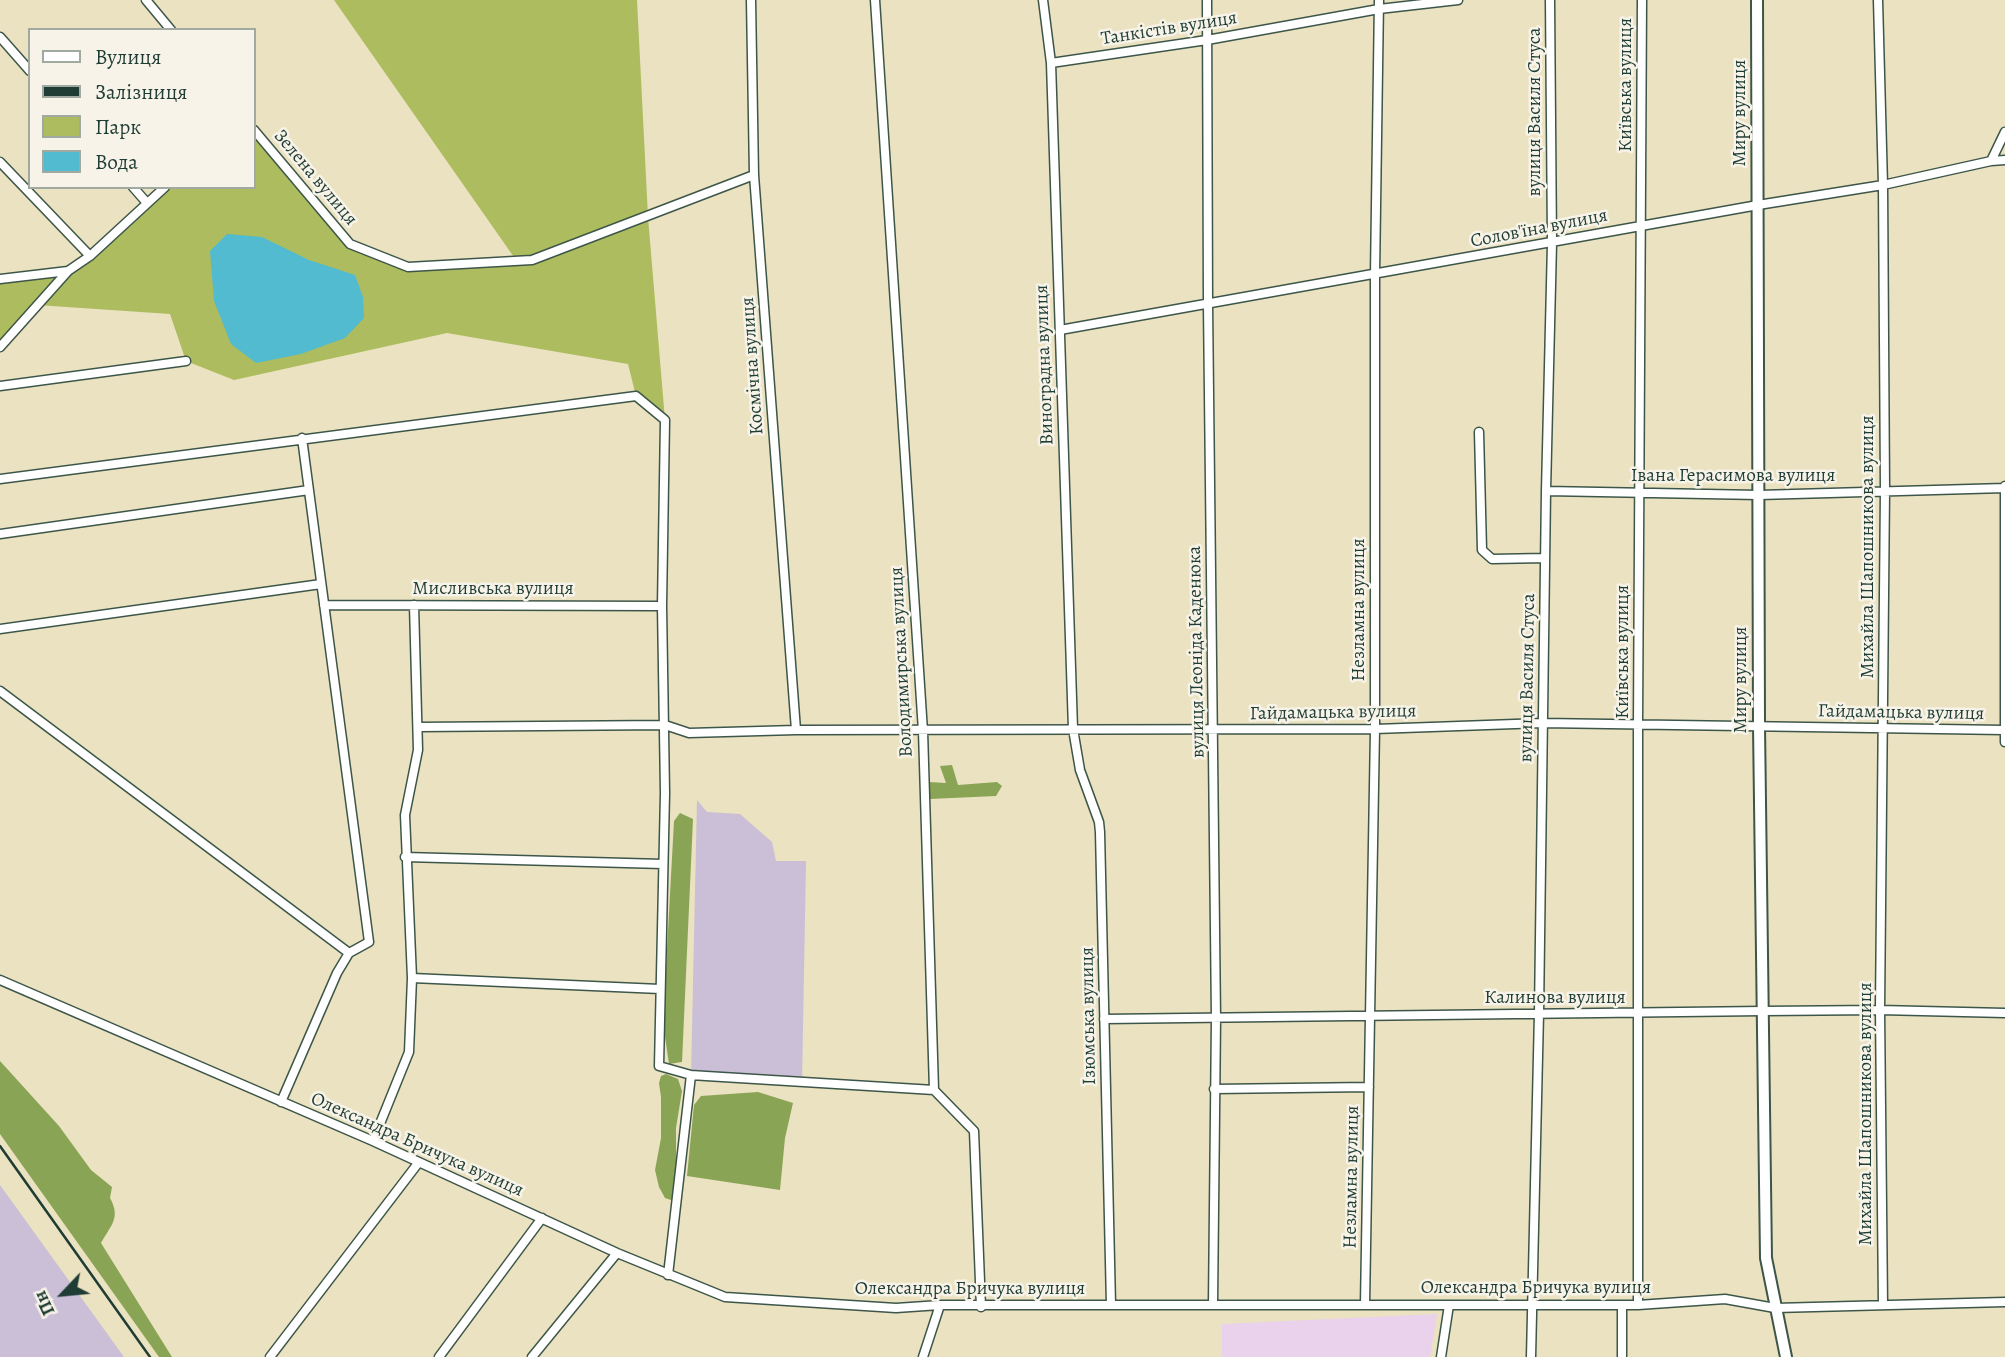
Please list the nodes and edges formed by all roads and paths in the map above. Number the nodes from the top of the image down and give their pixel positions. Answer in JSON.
{"nodes":[{"id":1,"x":146,"y":0,"type":"edge"},
{"id":2,"x":751,"y":0,"type":"edge"},
{"id":3,"x":875,"y":0,"type":"edge"},
{"id":4,"x":1043,"y":0,"type":"edge"},
{"id":5,"x":1207,"y":0,"type":"edge"},
{"id":6,"x":1458,"y":0,"type":"edge"},
{"id":7,"x":1550,"y":0,"type":"edge"},
{"id":8,"x":1642,"y":0,"type":"edge"},
{"id":9,"x":1757,"y":0,"type":"edge"},
{"id":10,"x":1878,"y":0,"type":"edge"},
{"id":11,"x":1379,"y":5,"type":"edge"},
{"id":12,"x":169,"y":28,"type":"edge"},
{"id":13,"x":0,"y":37,"type":"edge"},
{"id":14,"x":1207,"y":40,"type":"junction"},
{"id":15,"x":8,"y":46,"type":"junction"},
{"id":16,"x":0,"y":54,"type":"edge"},
{"id":17,"x":1051,"y":62,"type":"junction"},
{"id":18,"x":28,"y":69,"type":"edge"},
{"id":19,"x":256,"y":132,"type":"edge"},
{"id":20,"x":2005,"y":132,"type":"edge"},
{"id":21,"x":2005,"y":160,"type":"edge"},
{"id":22,"x":0,"y":162,"type":"edge"},
{"id":23,"x":1991,"y":162,"type":"junction"},
{"id":24,"x":754,"y":175,"type":"junction"},
{"id":25,"x":1883,"y":185,"type":"junction"},
{"id":26,"x":135,"y":189,"type":"edge"},
{"id":27,"x":163,"y":189,"type":"edge"},
{"id":28,"x":147,"y":203,"type":"junction"},
{"id":29,"x":1758,"y":205,"type":"junction"},
{"id":30,"x":1642,"y":225,"type":"junction"},
{"id":31,"x":1552,"y":243,"type":"junction"},
{"id":32,"x":90,"y":256,"type":"junction"},
{"id":33,"x":68,"y":271,"type":"junction"},
{"id":34,"x":1375,"y":275,"type":"junction"},
{"id":35,"x":0,"y":279,"type":"edge"},
{"id":36,"x":1208,"y":305,"type":"junction"},
{"id":37,"x":1060,"y":330,"type":"junction"},
{"id":38,"x":0,"y":346,"type":"edge"},
{"id":39,"x":186,"y":361,"type":"dead end"},
{"id":40,"x":0,"y":386,"type":"edge"},
{"id":41,"x":1479,"y":432,"type":"dead end"},
{"id":42,"x":302,"y":438,"type":"junction"},
{"id":43,"x":0,"y":479,"type":"edge"},
{"id":44,"x":2005,"y":487,"type":"edge"},
{"id":45,"x":309,"y":490,"type":"junction"},
{"id":46,"x":1885,"y":490,"type":"junction"},
{"id":47,"x":1546,"y":491,"type":"junction"},
{"id":48,"x":1640,"y":493,"type":"junction"},
{"id":49,"x":1759,"y":495,"type":"junction"},
{"id":50,"x":0,"y":534,"type":"edge"},
{"id":51,"x":1545,"y":558,"type":"junction"},
{"id":52,"x":321,"y":584,"type":"junction"},
{"id":53,"x":324,"y":605,"type":"junction"},
{"id":54,"x":414,"y":605,"type":"junction"},
{"id":55,"x":662,"y":606,"type":"junction"},
{"id":56,"x":0,"y":629,"type":"edge"},
{"id":57,"x":0,"y":691,"type":"edge"},
{"id":58,"x":1543,"y":723,"type":"junction"},
{"id":59,"x":1638,"y":723,"type":"junction"},
{"id":60,"x":665,"y":725,"type":"junction"},
{"id":61,"x":1759,"y":726,"type":"junction"},
{"id":62,"x":418,"y":727,"type":"junction"},
{"id":63,"x":1073,"y":729,"type":"junction"},
{"id":64,"x":1375,"y":729,"type":"junction"},
{"id":65,"x":1883,"y":729,"type":"junction"},
{"id":66,"x":796,"y":730,"type":"junction"},
{"id":67,"x":2004,"y":730,"type":"edge"},
{"id":68,"x":923,"y":731,"type":"junction"},
{"id":69,"x":1214,"y":731,"type":"junction"},
{"id":70,"x":2005,"y":741,"type":"edge"},
{"id":71,"x":405,"y":857,"type":"junction"},
{"id":72,"x":663,"y":864,"type":"junction"},
{"id":73,"x":349,"y":953,"type":"junction"},
{"id":74,"x":412,"y":978,"type":"junction"},
{"id":75,"x":0,"y":980,"type":"edge"},
{"id":76,"x":660,"y":989,"type":"junction"},
{"id":77,"x":1880,"y":1010,"type":"junction"},
{"id":78,"x":1763,"y":1011,"type":"junction"},
{"id":79,"x":1539,"y":1013,"type":"junction"},
{"id":80,"x":2005,"y":1013,"type":"edge"},
{"id":81,"x":1370,"y":1014,"type":"junction"},
{"id":82,"x":1638,"y":1014,"type":"junction"},
{"id":83,"x":1216,"y":1017,"type":"junction"},
{"id":84,"x":1104,"y":1019,"type":"junction"},
{"id":85,"x":691,"y":1075,"type":"junction"},
{"id":86,"x":1370,"y":1087,"type":"junction"},
{"id":87,"x":1214,"y":1088,"type":"junction"},
{"id":88,"x":934,"y":1090,"type":"junction"},
{"id":89,"x":281,"y":1102,"type":"junction"},
{"id":90,"x":373,"y":1141,"type":"junction"},
{"id":91,"x":419,"y":1162,"type":"junction"},
{"id":92,"x":542,"y":1218,"type":"junction"},
{"id":93,"x":617,"y":1253,"type":"junction"},
{"id":94,"x":668,"y":1275,"type":"junction"},
{"id":95,"x":2005,"y":1302,"type":"edge"},
{"id":96,"x":1213,"y":1304,"type":"junction"},
{"id":97,"x":1365,"y":1304,"type":"junction"},
{"id":98,"x":1532,"y":1304,"type":"junction"},
{"id":99,"x":940,"y":1305,"type":"junction"},
{"id":100,"x":1111,"y":1305,"type":"junction"},
{"id":101,"x":1449,"y":1305,"type":"junction"},
{"id":102,"x":1622,"y":1305,"type":"junction"},
{"id":103,"x":1638,"y":1305,"type":"junction"},
{"id":104,"x":1883,"y":1305,"type":"junction"},
{"id":105,"x":981,"y":1307,"type":"junction"},
{"id":106,"x":1775,"y":1308,"type":"junction"},
{"id":107,"x":270,"y":1357,"type":"edge"},
{"id":108,"x":439,"y":1357,"type":"edge"},
{"id":109,"x":532,"y":1357,"type":"edge"},
{"id":110,"x":923,"y":1357,"type":"edge"},
{"id":111,"x":1441,"y":1357,"type":"edge"},
{"id":112,"x":1531,"y":1357,"type":"edge"},
{"id":113,"x":1622,"y":1357,"type":"edge"},
{"id":114,"x":1786,"y":1357,"type":"edge"}],
"edges":[{"from":1,"to":12,"type":"street"},
{"from":2,"to":24,"type":"street","name":"Космічна вулиця"},
{"from":3,"to":68,"type":"street","name":"Володимирська вулиця"},
{"from":4,"to":17,"type":"street","name":"Виноградна вулиця"},
{"from":5,"to":14,"type":"street","name":"вулиця Леоніда Каденюка"},
{"from":6,"to":11,"type":"street","name":"Танкістів вулиця"},
{"from":7,"to":31,"type":"street","name":"вулиця Василя Стуса"},
{"from":8,"to":30,"type":"street","name":"Київська вулиця"},
{"from":9,"to":29,"type":"main road","name":"Миру вулиця"},
{"from":10,"to":25,"type":"street","name":"Михайла Шапошникова вулиця"},
{"from":11,"to":14,"type":"street","name":"Танкістів вулиця"},
{"from":11,"to":34,"type":"street","name":"Незламна вулиця"},
{"from":13,"to":15,"type":"street"},
{"from":14,"to":17,"type":"street","name":"Танкістів вулиця"},
{"from":14,"to":36,"type":"street","name":"вулиця Леоніда Каденюка"},
{"from":15,"to":16,"type":"street"},
{"from":15,"to":18,"type":"street"},
{"from":17,"to":37,"type":"street","name":"Виноградна вулиця"},
{"from":19,"to":24,"type":"street","name":"Зелена вулиця"},
{"from":20,"to":23,"type":"street"},
{"from":21,"to":23,"type":"street","name":"Солов'їна вулиця"},
{"from":22,"to":32,"type":"street"},
{"from":23,"to":25,"type":"street","name":"Солов'їна вулиця"},
{"from":24,"to":66,"type":"street","name":"Космічна вулиця"},
{"from":25,"to":29,"type":"street","name":"Солов'їна вулиця"},
{"from":25,"to":46,"type":"street","name":"Михайла Шапошникова вулиця"},
{"from":26,"to":28,"type":"street"},
{"from":27,"to":28,"type":"street"},
{"from":28,"to":32,"type":"street"},
{"from":29,"to":30,"type":"street","name":"Солов'їна вулиця"},
{"from":29,"to":49,"type":"main road","name":"Миру вулиця"},
{"from":30,"to":31,"type":"street","name":"Солов'їна вулиця"},
{"from":30,"to":48,"type":"street","name":"Київська вулиця"},
{"from":31,"to":34,"type":"street","name":"Солов'їна вулиця"},
{"from":31,"to":47,"type":"street","name":"вулиця Василя Стуса"},
{"from":32,"to":33,"type":"street"},
{"from":33,"to":35,"type":"street"},
{"from":33,"to":38,"type":"street"},
{"from":34,"to":36,"type":"street","name":"Солов'їна вулиця"},
{"from":34,"to":64,"type":"street","name":"Незламна вулиця"},
{"from":36,"to":37,"type":"street","name":"Солов'їна вулиця"},
{"from":36,"to":69,"type":"street","name":"вулиця Леоніда Каденюка"},
{"from":37,"to":63,"type":"street","name":"Виноградна вулиця"},
{"from":39,"to":40,"type":"street"},
{"from":41,"to":51,"type":"street"},
{"from":42,"to":43,"type":"street"},
{"from":42,"to":45,"type":"street"},
{"from":42,"to":55,"type":"street"},
{"from":44,"to":46,"type":"street","name":"Івана Герасимова вулиця"},
{"from":44,"to":67,"type":"street"},
{"from":45,"to":50,"type":"street"},
{"from":45,"to":52,"type":"street"},
{"from":46,"to":49,"type":"street","name":"Івана Герасимова вулиця"},
{"from":46,"to":65,"type":"street","name":"Михайла Шапошникова вулиця"},
{"from":47,"to":48,"type":"street","name":"Івана Герасимова вулиця"},
{"from":47,"to":51,"type":"street","name":"вулиця Василя Стуса"},
{"from":48,"to":49,"type":"street","name":"Івана Герасимова вулиця"},
{"from":48,"to":59,"type":"street","name":"Київська вулиця"},
{"from":49,"to":61,"type":"main road","name":"Миру вулиця"},
{"from":51,"to":58,"type":"street","name":"вулиця Василя Стуса"},
{"from":52,"to":53,"type":"street"},
{"from":52,"to":56,"type":"street"},
{"from":53,"to":54,"type":"street","name":"Мисливська вулиця"},
{"from":53,"to":73,"type":"street"},
{"from":54,"to":55,"type":"street","name":"Мисливська вулиця"},
{"from":54,"to":62,"type":"street"},
{"from":55,"to":60,"type":"street"},
{"from":57,"to":73,"type":"street"},
{"from":58,"to":59,"type":"street","name":"Гайдамацька вулиця"},
{"from":58,"to":64,"type":"street","name":"Гайдамацька вулиця"},
{"from":58,"to":79,"type":"street","name":"вулиця Василя Стуса"},
{"from":59,"to":61,"type":"street","name":"Гайдамацька вулиця"},
{"from":59,"to":82,"type":"street","name":"Київська вулиця"},
{"from":60,"to":62,"type":"street","name":"Гайдамацька вулиця"},
{"from":60,"to":66,"type":"street","name":"Гайдамацька вулиця"},
{"from":60,"to":72,"type":"street"},
{"from":61,"to":65,"type":"street","name":"Гайдамацька вулиця"},
{"from":61,"to":78,"type":"main road","name":"Миру вулиця"},
{"from":62,"to":71,"type":"street"},
{"from":63,"to":68,"type":"street","name":"Гайдамацька вулиця"},
{"from":63,"to":69,"type":"street","name":"Гайдамацька вулиця"},
{"from":63,"to":84,"type":"street","name":"Ізюмська вулиця"},
{"from":64,"to":69,"type":"street","name":"Гайдамацька вулиця"},
{"from":64,"to":81,"type":"street","name":"Незламна вулиця"},
{"from":65,"to":67,"type":"street","name":"Гайдамацька вулиця"},
{"from":65,"to":77,"type":"street","name":"Михайла Шапошникова вулиця"},
{"from":66,"to":68,"type":"street","name":"Гайдамацька вулиця"},
{"from":67,"to":70,"type":"street"},
{"from":68,"to":88,"type":"street","name":"Володимирська вулиця"},
{"from":69,"to":83,"type":"street","name":"вулиця Леоніда Каденюка"},
{"from":71,"to":72,"type":"street"},
{"from":71,"to":74,"type":"street"},
{"from":72,"to":76,"type":"street"},
{"from":73,"to":89,"type":"street"},
{"from":74,"to":76,"type":"street"},
{"from":74,"to":90,"type":"street"},
{"from":75,"to":89,"type":"street","name":"Олександра Бричука вулиця"},
{"from":76,"to":85,"type":"street"},
{"from":77,"to":78,"type":"street","name":"Калинова вулиця"},
{"from":77,"to":80,"type":"street","name":"Калинова вулиця"},
{"from":77,"to":104,"type":"street","name":"Михайла Шапошникова вулиця"},
{"from":78,"to":82,"type":"street","name":"Калинова вулиця"},
{"from":78,"to":106,"type":"main road","name":"Миру вулиця"},
{"from":79,"to":81,"type":"street","name":"Калинова вулиця"},
{"from":79,"to":82,"type":"street","name":"Калинова вулиця"},
{"from":79,"to":98,"type":"street","name":"вулиця Василя Стуса"},
{"from":81,"to":83,"type":"street","name":"Калинова вулиця"},
{"from":81,"to":86,"type":"street","name":"Незламна вулиця"},
{"from":82,"to":103,"type":"street","name":"Київська вулиця"},
{"from":83,"to":84,"type":"street","name":"Калинова вулиця"},
{"from":83,"to":87,"type":"street","name":"вулиця Леоніда Каденюка"},
{"from":84,"to":100,"type":"street","name":"Ізюмська вулиця"},
{"from":85,"to":88,"type":"street"},
{"from":85,"to":94,"type":"street"},
{"from":86,"to":87,"type":"street"},
{"from":86,"to":97,"type":"street","name":"Незламна вулиця"},
{"from":87,"to":96,"type":"street","name":"вулиця Леоніда Каденюка"},
{"from":88,"to":105,"type":"street"},
{"from":89,"to":90,"type":"street","name":"Олександра Бричука вулиця"},
{"from":90,"to":91,"type":"street","name":"Олександра Бричука вулиця"},
{"from":91,"to":92,"type":"street","name":"Олександра Бричука вулиця"},
{"from":91,"to":107,"type":"street"},
{"from":92,"to":93,"type":"street","name":"Олександра Бричука вулиця"},
{"from":92,"to":108,"type":"street"},
{"from":93,"to":94,"type":"street","name":"Олександра Бричука вулиця"},
{"from":93,"to":109,"type":"street"},
{"from":94,"to":99,"type":"street","name":"Олександра Бричука вулиця"},
{"from":95,"to":104,"type":"street","name":"Олександра Бричука вулиця"},
{"from":96,"to":97,"type":"street","name":"Олександра Бричука вулиця"},
{"from":96,"to":100,"type":"street","name":"Олександра Бричука вулиця"},
{"from":97,"to":101,"type":"street","name":"Олександра Бричука вулиця"},
{"from":98,"to":101,"type":"street","name":"Олександра Бричука вулиця"},
{"from":98,"to":102,"type":"street","name":"Олександра Бричука вулиця"},
{"from":98,"to":112,"type":"street","name":"вулиця Василя Стуса"},
{"from":99,"to":105,"type":"street","name":"Олександра Бричука вулиця"},
{"from":99,"to":110,"type":"street"},
{"from":100,"to":105,"type":"street","name":"Олександра Бричука вулиця"},
{"from":101,"to":111,"type":"street"},
{"from":102,"to":103,"type":"street","name":"Олександра Бричука вулиця"},
{"from":102,"to":113,"type":"street"},
{"from":103,"to":106,"type":"street","name":"Олександра Бричука вулиця"},
{"from":104,"to":106,"type":"street","name":"Олександра Бричука вулиця"},
{"from":106,"to":114,"type":"main road","name":"Миру вулиця"}]}
